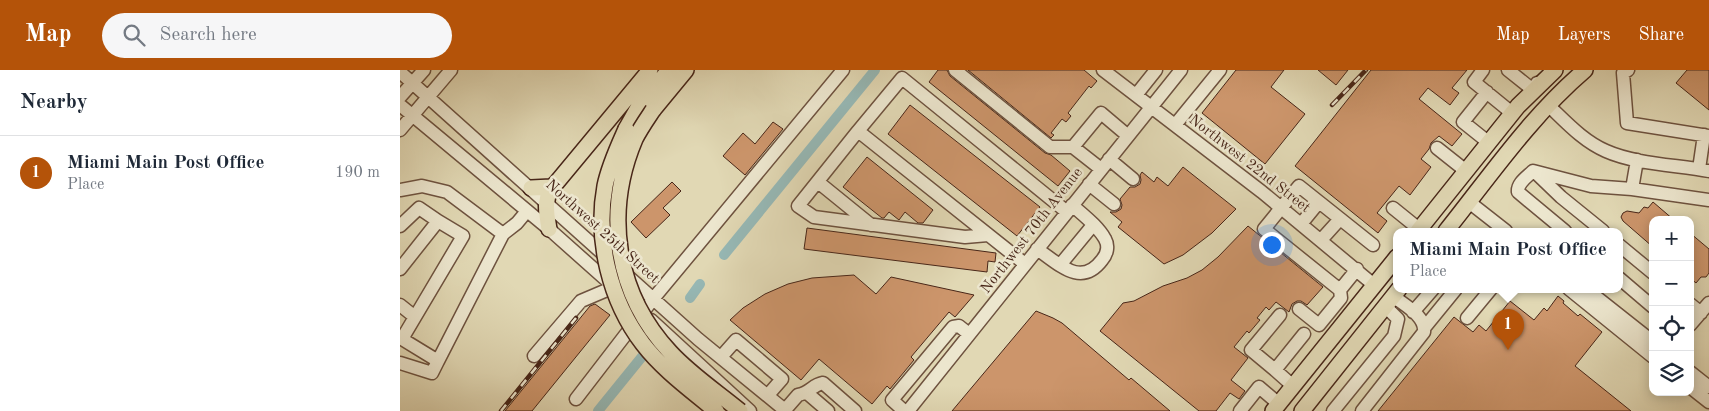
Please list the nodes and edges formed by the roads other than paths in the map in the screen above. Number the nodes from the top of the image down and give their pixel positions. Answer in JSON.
{"nodes":[{"id":1,"x":424,"y":70,"type":"edge"},
{"id":2,"x":452,"y":70,"type":"edge"},
{"id":3,"x":650,"y":70,"type":"edge"},
{"id":4,"x":669,"y":70,"type":"edge"},
{"id":5,"x":686,"y":70,"type":"edge"},
{"id":6,"x":843,"y":70,"type":"edge"},
{"id":7,"x":955,"y":70,"type":"edge"},
{"id":8,"x":1104,"y":70,"type":"edge"},
{"id":9,"x":1156,"y":70,"type":"edge"},
{"id":10,"x":1181,"y":70,"type":"edge"},
{"id":11,"x":1220,"y":70,"type":"edge"},
{"id":12,"x":1483,"y":70,"type":"edge"},
{"id":13,"x":1545,"y":70,"type":"edge"},
{"id":14,"x":1555,"y":70,"type":"edge"},
{"id":15,"x":1585,"y":70,"type":"edge"},
{"id":16,"x":1628,"y":70,"type":"edge"},
{"id":17,"x":1510,"y":71,"type":"edge"},
{"id":18,"x":400,"y":72,"type":"edge"},
{"id":19,"x":413,"y":83,"type":"junction"},
{"id":20,"x":1533,"y":90,"type":"junction"},
{"id":21,"x":1487,"y":92,"type":"junction"},
{"id":22,"x":1136,"y":95,"type":"junction"},
{"id":23,"x":400,"y":97,"type":"edge"},
{"id":24,"x":428,"y":98,"type":"junction"},
{"id":25,"x":400,"y":105,"type":"edge"},
{"id":26,"x":1548,"y":105,"type":"junction"},
{"id":27,"x":1151,"y":107,"type":"junction"},
{"id":28,"x":1512,"y":113,"type":"junction"},
{"id":29,"x":413,"y":115,"type":"junction"},
{"id":30,"x":1175,"y":126,"type":"junction"},
{"id":31,"x":400,"y":130,"type":"edge"},
{"id":32,"x":858,"y":131,"type":"junction"},
{"id":33,"x":1128,"y":135,"type":"junction"},
{"id":34,"x":1706,"y":136,"type":"edge"},
{"id":35,"x":1488,"y":142,"type":"junction"},
{"id":36,"x":1073,"y":147,"type":"junction"},
{"id":37,"x":1437,"y":148,"type":"dead end"},
{"id":38,"x":1476,"y":158,"type":"junction"},
{"id":39,"x":1637,"y":160,"type":"junction"},
{"id":40,"x":1105,"y":164,"type":"junction"},
{"id":41,"x":1533,"y":170,"type":"junction"},
{"id":42,"x":1704,"y":170,"type":"edge"},
{"id":43,"x":1466,"y":171,"type":"junction"},
{"id":44,"x":1133,"y":179,"type":"dead end"},
{"id":45,"x":818,"y":182,"type":"junction"},
{"id":46,"x":1089,"y":184,"type":"junction"},
{"id":47,"x":551,"y":187,"type":"junction"},
{"id":48,"x":531,"y":188,"type":"junction"},
{"id":49,"x":1632,"y":189,"type":"junction"},
{"id":50,"x":400,"y":190,"type":"edge"},
{"id":51,"x":1709,"y":200,"type":"edge"},
{"id":52,"x":547,"y":202,"type":"junction"},
{"id":53,"x":1319,"y":202,"type":"junction"},
{"id":54,"x":1470,"y":202,"type":"junction"},
{"id":55,"x":1114,"y":204,"type":"dead end"},
{"id":56,"x":1282,"y":208,"type":"junction"},
{"id":57,"x":1393,"y":208,"type":"dead end"},
{"id":58,"x":1070,"y":209,"type":"junction"},
{"id":59,"x":528,"y":211,"type":"junction"},
{"id":60,"x":1340,"y":218,"type":"junction"},
{"id":61,"x":438,"y":221,"type":"junction"},
{"id":62,"x":1301,"y":224,"type":"junction"},
{"id":63,"x":871,"y":225,"type":"junction"},
{"id":64,"x":1093,"y":225,"type":"junction"},
{"id":65,"x":400,"y":226,"type":"edge"},
{"id":66,"x":1417,"y":228,"type":"edge"},
{"id":67,"x":1421,"y":228,"type":"edge"},
{"id":68,"x":1448,"y":228,"type":"edge"},
{"id":69,"x":1502,"y":228,"type":"edge"},
{"id":70,"x":1561,"y":228,"type":"edge"},
{"id":71,"x":1599,"y":228,"type":"edge"},
{"id":72,"x":549,"y":229,"type":"junction"},
{"id":73,"x":503,"y":234,"type":"junction"},
{"id":74,"x":988,"y":235,"type":"junction"},
{"id":75,"x":1321,"y":240,"type":"junction"},
{"id":76,"x":1373,"y":245,"type":"dead end"},
{"id":77,"x":1623,"y":248,"type":"edge"},
{"id":78,"x":1037,"y":249,"type":"junction"},
{"id":79,"x":1393,"y":262,"type":"edge"},
{"id":80,"x":1025,"y":264,"type":"junction"},
{"id":81,"x":1060,"y":265,"type":"junction"},
{"id":82,"x":400,"y":269,"type":"edge"},
{"id":83,"x":1357,"y":269,"type":"junction"},
{"id":84,"x":1649,"y":270,"type":"edge"},
{"id":85,"x":1623,"y":281,"type":"edge"},
{"id":86,"x":1374,"y":285,"type":"junction"},
{"id":87,"x":614,"y":287,"type":"junction"},
{"id":88,"x":1340,"y":290,"type":"junction"},
{"id":89,"x":1430,"y":293,"type":"edge"},
{"id":90,"x":1453,"y":293,"type":"edge"},
{"id":91,"x":1488,"y":293,"type":"edge"},
{"id":92,"x":1574,"y":293,"type":"edge"},
{"id":93,"x":1591,"y":293,"type":"edge"},
{"id":94,"x":653,"y":298,"type":"junction"},
{"id":95,"x":1392,"y":298,"type":"edge"},
{"id":96,"x":1709,"y":303,"type":"edge"},
{"id":97,"x":400,"y":304,"type":"edge"},
{"id":98,"x":1652,"y":306,"type":"edge"},
{"id":99,"x":1692,"y":306,"type":"edge"},
{"id":100,"x":1440,"y":308,"type":"junction"},
{"id":101,"x":1299,"y":309,"type":"dead end"},
{"id":102,"x":642,"y":312,"type":"junction"},
{"id":103,"x":1413,"y":312,"type":"junction"},
{"id":104,"x":1701,"y":313,"type":"junction"},
{"id":105,"x":1280,"y":315,"type":"dead end"},
{"id":106,"x":415,"y":317,"type":"junction"},
{"id":107,"x":1467,"y":318,"type":"dead end"},
{"id":108,"x":1694,"y":321,"type":"edge"},
{"id":109,"x":1318,"y":325,"type":"junction"},
{"id":110,"x":1424,"y":327,"type":"junction"},
{"id":111,"x":969,"y":334,"type":"junction"},
{"id":112,"x":1304,"y":334,"type":"dead end"},
{"id":113,"x":1394,"y":335,"type":"junction"},
{"id":114,"x":1333,"y":337,"type":"junction"},
{"id":115,"x":401,"y":338,"type":"edge"},
{"id":116,"x":1649,"y":339,"type":"edge"},
{"id":117,"x":1411,"y":349,"type":"junction"},
{"id":118,"x":1649,"y":354,"type":"edge"},
{"id":119,"x":534,"y":356,"type":"dead end"},
{"id":120,"x":721,"y":358,"type":"junction"},
{"id":121,"x":438,"y":362,"type":"junction"},
{"id":122,"x":400,"y":363,"type":"edge"},
{"id":123,"x":1275,"y":370,"type":"junction"},
{"id":124,"x":1694,"y":375,"type":"edge"},
{"id":125,"x":1293,"y":386,"type":"junction"},
{"id":126,"x":1709,"y":387,"type":"edge"},
{"id":127,"x":1694,"y":390,"type":"edge"},
{"id":128,"x":807,"y":393,"type":"junction"},
{"id":129,"x":768,"y":395,"type":"junction"},
{"id":130,"x":576,"y":399,"type":"dead end"},
{"id":131,"x":1709,"y":402,"type":"edge"},
{"id":132,"x":1276,"y":407,"type":"edge"},
{"id":133,"x":786,"y":410,"type":"edge"},
{"id":134,"x":716,"y":411,"type":"edge"},
{"id":135,"x":740,"y":411,"type":"edge"},
{"id":136,"x":750,"y":411,"type":"edge"},
{"id":137,"x":828,"y":411,"type":"edge"},
{"id":138,"x":855,"y":411,"type":"edge"},
{"id":139,"x":904,"y":411,"type":"edge"},
{"id":140,"x":908,"y":411,"type":"edge"},
{"id":141,"x":1240,"y":411,"type":"edge"},
{"id":142,"x":1302,"y":411,"type":"edge"},
{"id":143,"x":1333,"y":411,"type":"edge"},
{"id":144,"x":1362,"y":411,"type":"edge"}],
"edges":[{"from":1,"to":19,"type":"street"},
{"from":2,"to":24,"type":"street"},
{"from":3,"to":47,"type":"main road"},
{"from":4,"to":134,"type":"main road","bridge":true},
{"from":5,"to":135,"type":"main road","bridge":true},
{"from":6,"to":94,"type":"street"},
{"from":7,"to":36,"type":"street"},
{"from":8,"to":22,"type":"street","name":"Northwest 22nd Street"},
{"from":9,"to":22,"type":"street"},
{"from":10,"to":27,"type":"street","name":"Northwest 70th Avenue"},
{"from":11,"to":30,"type":"street"},
{"from":12,"to":21,"type":"street"},
{"from":13,"to":20,"type":"street"},
{"from":14,"to":20,"type":"main road"},
{"from":15,"to":26,"type":"main road"},
{"from":16,"to":34,"type":"street"},
{"from":17,"to":20,"type":"street"},
{"from":18,"to":19,"type":"street","name":"Northwest 25th Street"},
{"from":19,"to":23,"type":"street"},
{"from":19,"to":24,"type":"street","name":"Northwest 25th Street"},
{"from":20,"to":26,"type":"main road"},
{"from":20,"to":28,"type":"main road"},
{"from":21,"to":28,"type":"street"},
{"from":21,"to":35,"type":"street"},
{"from":22,"to":27,"type":"street","name":"Northwest 22nd Street"},
{"from":24,"to":29,"type":"street"},
{"from":24,"to":48,"type":"street","name":"Northwest 25th Street"},
{"from":25,"to":29,"type":"street"},
{"from":26,"to":39,"type":"street"},
{"from":26,"to":54,"type":"main road"},
{"from":27,"to":30,"type":"street","name":"Northwest 22nd Street"},
{"from":27,"to":33,"type":"street","name":"Northwest 70th Avenue"},
{"from":28,"to":35,"type":"main road"},
{"from":29,"to":31,"type":"street"},
{"from":29,"to":59,"type":"street"},
{"from":30,"to":56,"type":"street","name":"Northwest 22nd Street"},
{"from":32,"to":45,"type":"street"},
{"from":32,"to":58,"type":"street"},
{"from":32,"to":74,"type":"street"},
{"from":33,"to":36,"type":"street"},
{"from":33,"to":40,"type":"street","name":"Northwest 70th Avenue"},
{"from":34,"to":42,"type":"street"},
{"from":35,"to":38,"type":"main road"},
{"from":36,"to":40,"type":"street"},
{"from":37,"to":43,"type":"street"},
{"from":38,"to":43,"type":"main road"},
{"from":38,"to":54,"type":"main road"},
{"from":39,"to":42,"type":"street"},
{"from":39,"to":49,"type":"street"},
{"from":40,"to":44,"type":"street"},
{"from":40,"to":46,"type":"street","name":"Northwest 70th Avenue"},
{"from":41,"to":49,"type":"street"},
{"from":41,"to":70,"type":"street"},
{"from":41,"to":71,"type":"street"},
{"from":43,"to":67,"type":"main road"},
{"from":45,"to":63,"type":"street"},
{"from":45,"to":63,"type":"street"},
{"from":46,"to":55,"type":"street"},
{"from":46,"to":58,"type":"street","name":"Northwest 70th Avenue"},
{"from":47,"to":48,"type":"main road"},
{"from":47,"to":52,"type":"main road"},
{"from":48,"to":52,"type":"street","name":"Northwest 25th Street"},
{"from":49,"to":51,"type":"street"},
{"from":50,"to":73,"type":"street"},
{"from":52,"to":72,"type":"main road"},
{"from":52,"to":94,"type":"street","name":"Northwest 25th Street"},
{"from":53,"to":56,"type":"street"},
{"from":53,"to":60,"type":"street"},
{"from":53,"to":62,"type":"street"},
{"from":54,"to":68,"type":"main road"},
{"from":54,"to":69,"type":"street"},
{"from":56,"to":62,"type":"street","name":"Northwest 22nd Street"},
{"from":56,"to":88,"type":"street"},
{"from":57,"to":66,"type":"street"},
{"from":58,"to":64,"type":"street"},
{"from":58,"to":78,"type":"street","name":"Northwest 70th Avenue"},
{"from":59,"to":72,"type":"street"},
{"from":59,"to":73,"type":"street"},
{"from":60,"to":75,"type":"street"},
{"from":60,"to":76,"type":"street"},
{"from":61,"to":65,"type":"street"},
{"from":61,"to":82,"type":"street"},
{"from":61,"to":106,"type":"street"},
{"from":62,"to":75,"type":"street","name":"Northwest 22nd Street"},
{"from":63,"to":74,"type":"street"},
{"from":64,"to":81,"type":"street"},
{"from":64,"to":81,"type":"street"},
{"from":72,"to":87,"type":"street"},
{"from":73,"to":121,"type":"street"},
{"from":74,"to":80,"type":"street"},
{"from":75,"to":83,"type":"street","name":"Northwest 22nd Street"},
{"from":77,"to":84,"type":"street"},
{"from":78,"to":80,"type":"street","name":"Northwest 70th Avenue"},
{"from":78,"to":81,"type":"street"},
{"from":79,"to":86,"type":"main road"},
{"from":80,"to":111,"type":"street","name":"Northwest 70th Avenue"},
{"from":83,"to":86,"type":"street","name":"Northwest 22nd Street"},
{"from":83,"to":88,"type":"street"},
{"from":85,"to":98,"type":"street"},
{"from":86,"to":95,"type":"main road"},
{"from":86,"to":114,"type":"main road"},
{"from":87,"to":102,"type":"street"},
{"from":87,"to":119,"type":"street"},
{"from":88,"to":109,"type":"street"},
{"from":89,"to":100,"type":"street"},
{"from":89,"to":103,"type":"street"},
{"from":90,"to":100,"type":"street"},
{"from":91,"to":107,"type":"street"},
{"from":92,"to":118,"type":"street"},
{"from":93,"to":116,"type":"street"},
{"from":94,"to":102,"type":"street"},
{"from":94,"to":120,"type":"street","name":"Northwest 25th Street"},
{"from":95,"to":103,"type":"street"},
{"from":95,"to":113,"type":"street"},
{"from":95,"to":142,"type":"main road"},
{"from":96,"to":104,"type":"street"},
{"from":97,"to":106,"type":"street"},
{"from":99,"to":104,"type":"street"},
{"from":100,"to":110,"type":"street"},
{"from":101,"to":109,"type":"street"},
{"from":102,"to":130,"type":"street"},
{"from":102,"to":136,"type":"street"},
{"from":103,"to":110,"type":"street"},
{"from":104,"to":108,"type":"street"},
{"from":105,"to":123,"type":"street"},
{"from":106,"to":115,"type":"street"},
{"from":109,"to":114,"type":"street"},
{"from":110,"to":117,"type":"street"},
{"from":111,"to":139,"type":"street"},
{"from":111,"to":140,"type":"street","name":"Northwest 70th Avenue"},
{"from":112,"to":123,"type":"street"},
{"from":113,"to":117,"type":"street"},
{"from":113,"to":143,"type":"street"},
{"from":114,"to":125,"type":"main road"},
{"from":115,"to":121,"type":"street"},
{"from":117,"to":144,"type":"street"},
{"from":120,"to":129,"type":"street","name":"Northwest 25th Street"},
{"from":120,"to":129,"type":"street"},
{"from":121,"to":122,"type":"street"},
{"from":123,"to":125,"type":"street"},
{"from":124,"to":126,"type":"street"},
{"from":125,"to":132,"type":"main road"},
{"from":127,"to":131,"type":"street"},
{"from":128,"to":133,"type":"street"},
{"from":128,"to":137,"type":"street"},
{"from":128,"to":138,"type":"street"},
{"from":129,"to":133,"type":"street","name":"Northwest 25th Street"},
{"from":132,"to":141,"type":"street"}]}
